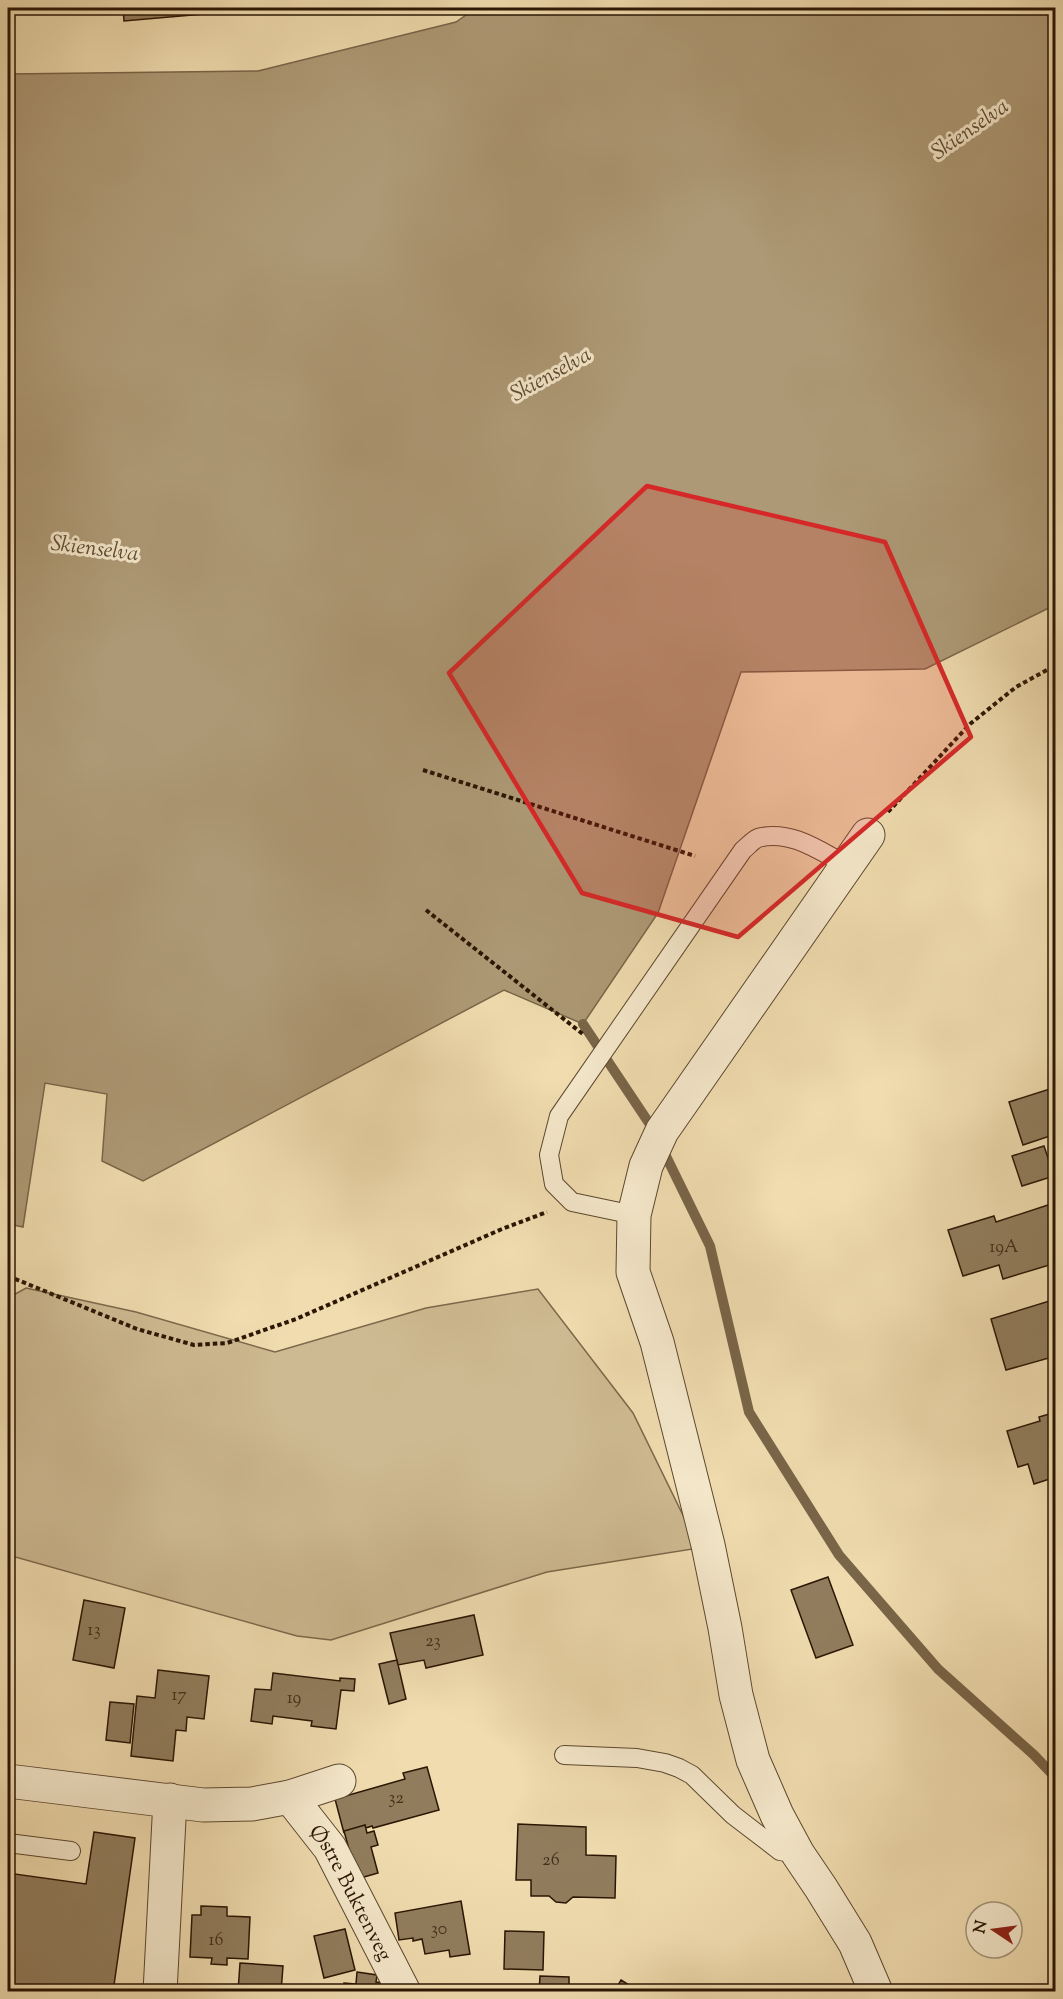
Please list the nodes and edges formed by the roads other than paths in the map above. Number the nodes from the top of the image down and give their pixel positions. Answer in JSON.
{"nodes":[{"id":1,"x":868,"y":835,"type":"road end"},
{"id":2,"x":846,"y":865,"type":"junction"},
{"id":3,"x":634,"y":1215,"type":"junction"},
{"id":4,"x":564,"y":1755,"type":"dead end"},
{"id":5,"x":8,"y":1781,"type":"edge"},
{"id":6,"x":339,"y":1781,"type":"dead end"},
{"id":7,"x":290,"y":1797,"type":"junction"},
{"id":8,"x":170,"y":1800,"type":"junction"},
{"id":9,"x":8,"y":1843,"type":"edge"},
{"id":10,"x":71,"y":1851,"type":"dead end"},
{"id":11,"x":798,"y":1854,"type":"junction"},
{"id":12,"x":160,"y":1992,"type":"edge"},
{"id":13,"x":404,"y":1992,"type":"edge"},
{"id":14,"x":876,"y":1992,"type":"edge"}],
"edges":[{"from":1,"to":2,"type":"street"},
{"from":2,"to":3,"type":"street"},
{"from":2,"to":3,"type":"lane"},
{"from":3,"to":11,"type":"street"},
{"from":4,"to":11,"type":"lane"},
{"from":5,"to":8,"type":"street"},
{"from":6,"to":7,"type":"street"},
{"from":7,"to":8,"type":"street"},
{"from":7,"to":13,"type":"street","name":"Østre Buktenveg"},
{"from":8,"to":12,"type":"street"},
{"from":9,"to":10,"type":"lane"},
{"from":11,"to":14,"type":"street"}]}
